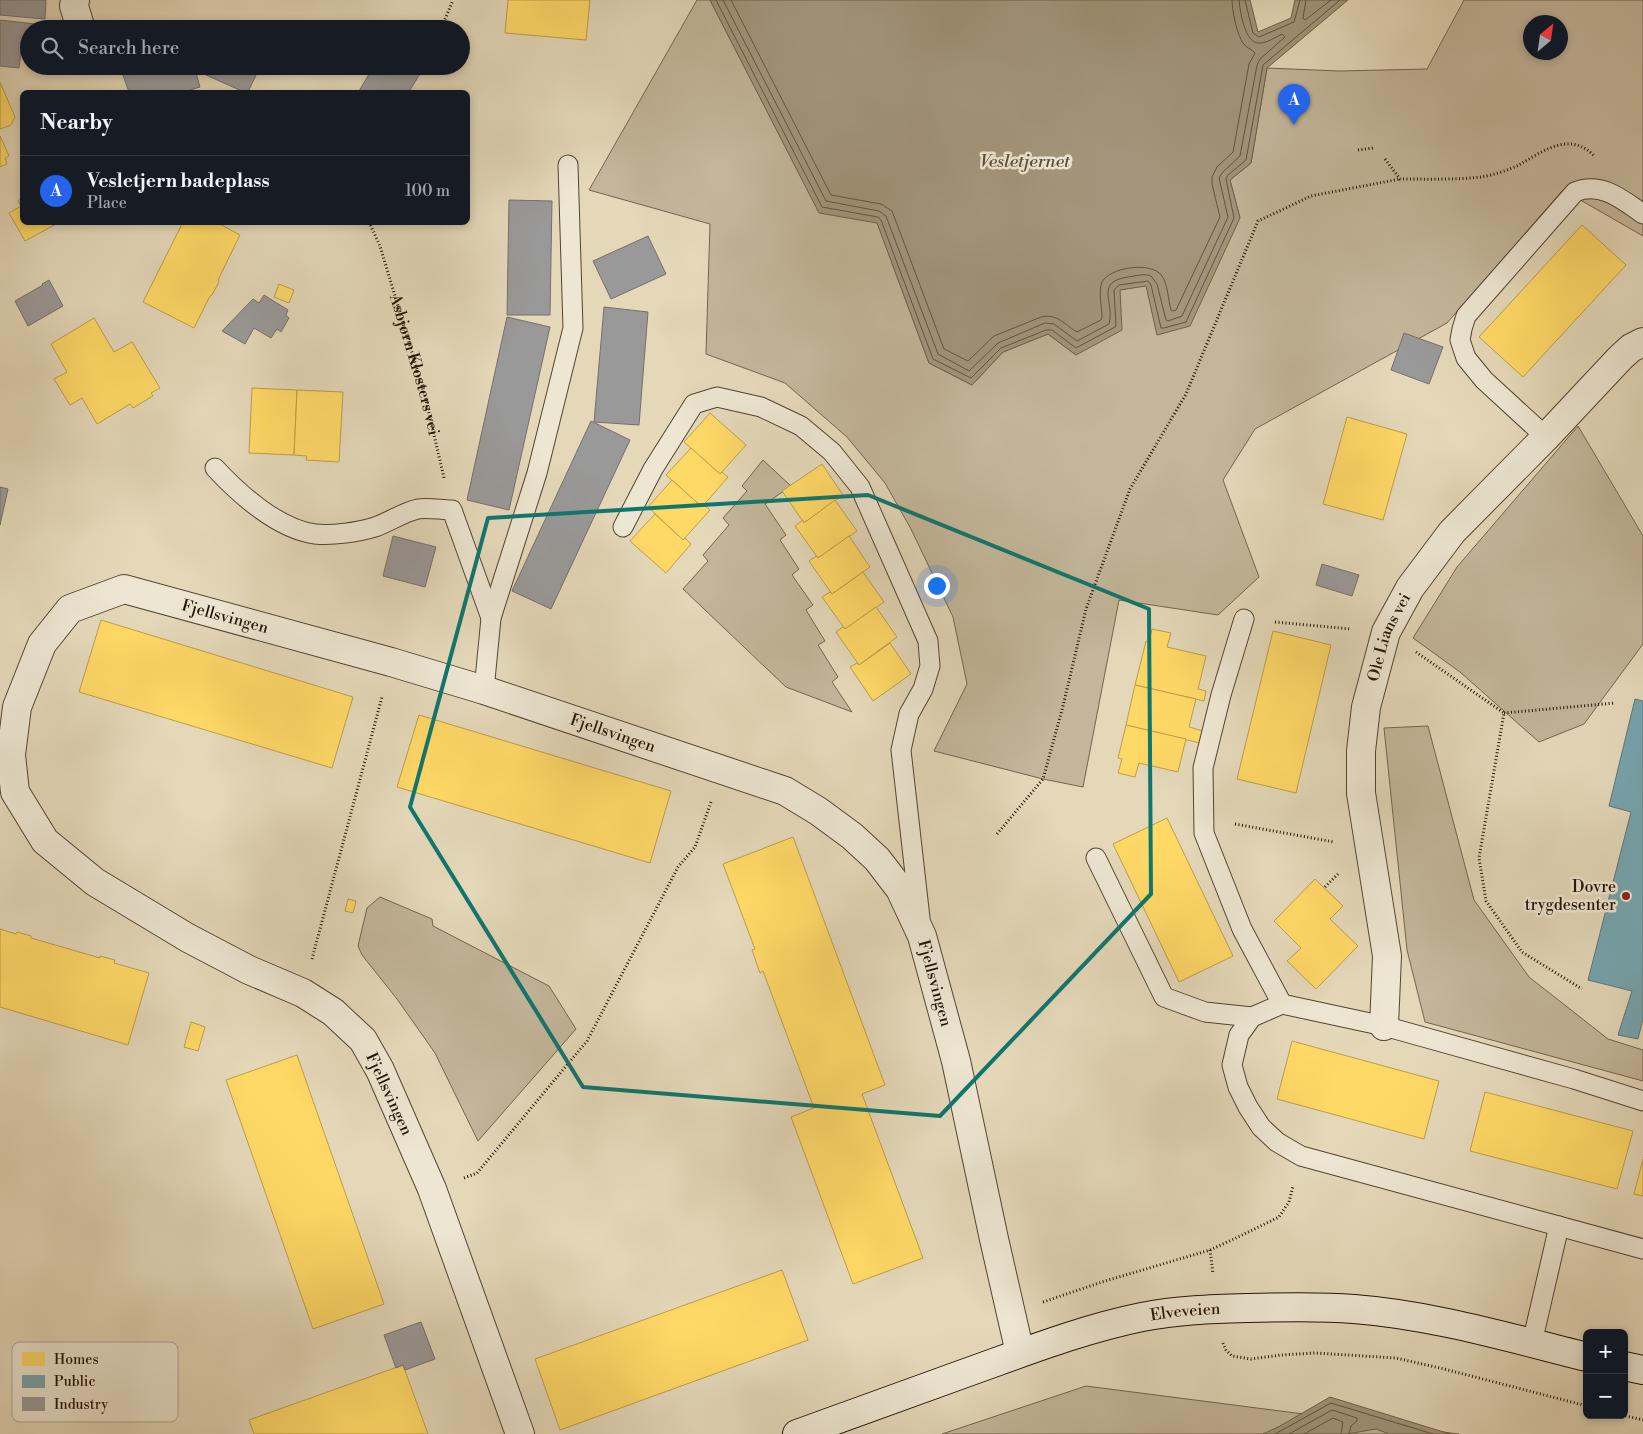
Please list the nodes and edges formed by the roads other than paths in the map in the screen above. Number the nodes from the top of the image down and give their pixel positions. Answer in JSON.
{"nodes":[{"id":1,"x":76,"y":0,"type":"edge"},
{"id":2,"x":78,"y":20,"type":"edge"},
{"id":3,"x":568,"y":165,"type":"dead end"},
{"id":4,"x":1643,"y":214,"type":"edge"},
{"id":5,"x":1643,"y":342,"type":"edge"},
{"id":6,"x":1546,"y":437,"type":"junction"},
{"id":7,"x":215,"y":468,"type":"dead end"},
{"id":8,"x":623,"y":527,"type":"dead end"},
{"id":9,"x":490,"y":618,"type":"junction"},
{"id":10,"x":1244,"y":619,"type":"road end"},
{"id":11,"x":484,"y":690,"type":"junction"},
{"id":12,"x":1096,"y":858,"type":"dead end"},
{"id":13,"x":922,"y":936,"type":"junction"},
{"id":14,"x":1282,"y":1004,"type":"junction"},
{"id":15,"x":1252,"y":1017,"type":"junction"},
{"id":16,"x":1384,"y":1026,"type":"junction"},
{"id":17,"x":1643,"y":1100,"type":"edge"},
{"id":18,"x":1559,"y":1226,"type":"junction"},
{"id":19,"x":1643,"y":1249,"type":"edge"},
{"id":20,"x":1532,"y":1343,"type":"junction"},
{"id":21,"x":1020,"y":1353,"type":"junction"},
{"id":22,"x":1583,"y":1356,"type":"edge"},
{"id":23,"x":1628,"y":1367,"type":"edge"},
{"id":24,"x":1643,"y":1370,"type":"edge"},
{"id":25,"x":520,"y":1434,"type":"edge"},
{"id":26,"x":797,"y":1434,"type":"edge"}],
"edges":[{"from":1,"to":2,"type":"street"},
{"from":3,"to":9,"type":"lane"},
{"from":4,"to":6,"type":"lane"},
{"from":5,"to":6,"type":"street","name":"Ole Lians vei"},
{"from":6,"to":16,"type":"street","name":"Ole Lians vei"},
{"from":7,"to":9,"type":"lane"},
{"from":8,"to":13,"type":"lane"},
{"from":9,"to":11,"type":"lane"},
{"from":10,"to":14,"type":"lane"},
{"from":11,"to":13,"type":"street","name":"Fjellsvingen"},
{"from":11,"to":25,"type":"street","name":"Fjellsvingen"},
{"from":12,"to":15,"type":"lane"},
{"from":13,"to":21,"type":"street","name":"Fjellsvingen"},
{"from":14,"to":15,"type":"lane"},
{"from":14,"to":16,"type":"lane"},
{"from":15,"to":18,"type":"lane"},
{"from":16,"to":17,"type":"lane"},
{"from":18,"to":19,"type":"lane"},
{"from":18,"to":20,"type":"lane"},
{"from":20,"to":21,"type":"street","name":"Elveveien"},
{"from":20,"to":22,"type":"street","name":"Elveveien"},
{"from":21,"to":26,"type":"street","name":"Elveveien"},
{"from":23,"to":24,"type":"street"}]}
